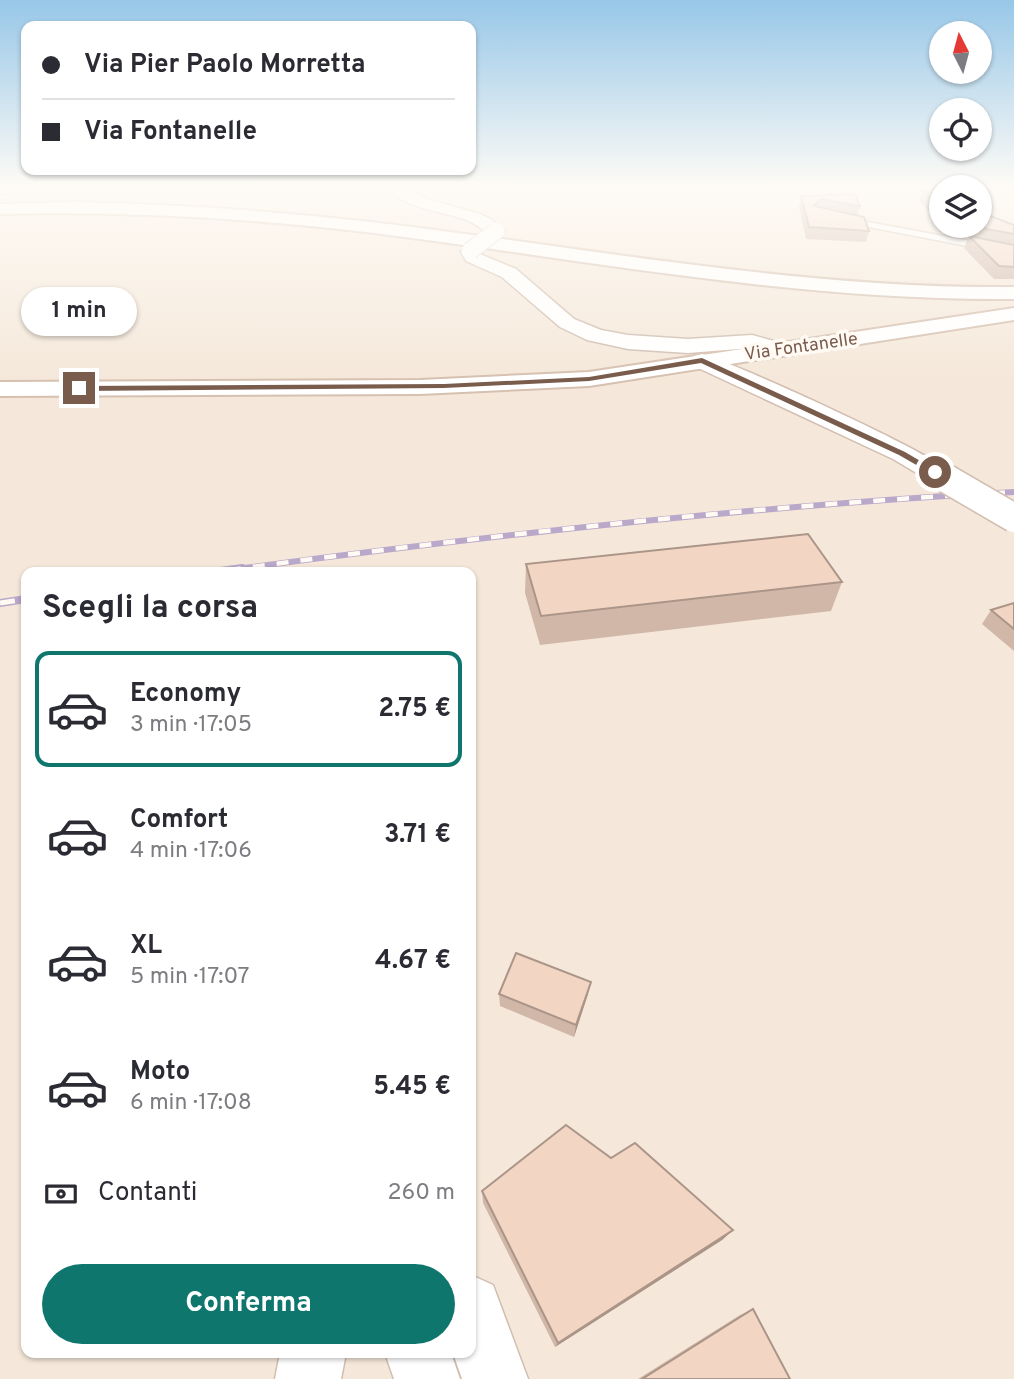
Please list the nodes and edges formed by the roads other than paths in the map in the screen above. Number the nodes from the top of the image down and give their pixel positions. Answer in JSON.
{"nodes":[{"id":1,"x":471,"y":250,"type":"edge"},
{"id":2,"x":542,"y":250,"type":"edge"},
{"id":3,"x":1014,"y":293,"type":"edge"},
{"id":4,"x":1014,"y":314,"type":"edge"},
{"id":5,"x":777,"y":349,"type":"junction"},
{"id":6,"x":702,"y":360,"type":"junction"},
{"id":7,"x":0,"y":389,"type":"edge"},
{"id":8,"x":1014,"y":518,"type":"edge"},
{"id":9,"x":476,"y":1322,"type":"edge"},
{"id":10,"x":312,"y":1358,"type":"edge"},
{"id":11,"x":420,"y":1358,"type":"edge"},
{"id":12,"x":308,"y":1379,"type":"edge"},
{"id":13,"x":427,"y":1379,"type":"edge"},
{"id":14,"x":495,"y":1379,"type":"edge"}],
"edges":[{"from":1,"to":5,"type":"street","bridge":true},
{"from":2,"to":3,"type":"main road"},
{"from":4,"to":5,"type":"main road","name":"Via Fontanelle"},
{"from":5,"to":6,"type":"main road","name":"Via Fontanelle"},
{"from":6,"to":7,"type":"main road","name":"Via Fontanelle"},
{"from":6,"to":8,"type":"street","bridge":true},
{"from":9,"to":14,"type":"street"},
{"from":10,"to":12,"type":"street"},
{"from":11,"to":13,"type":"street"}]}
